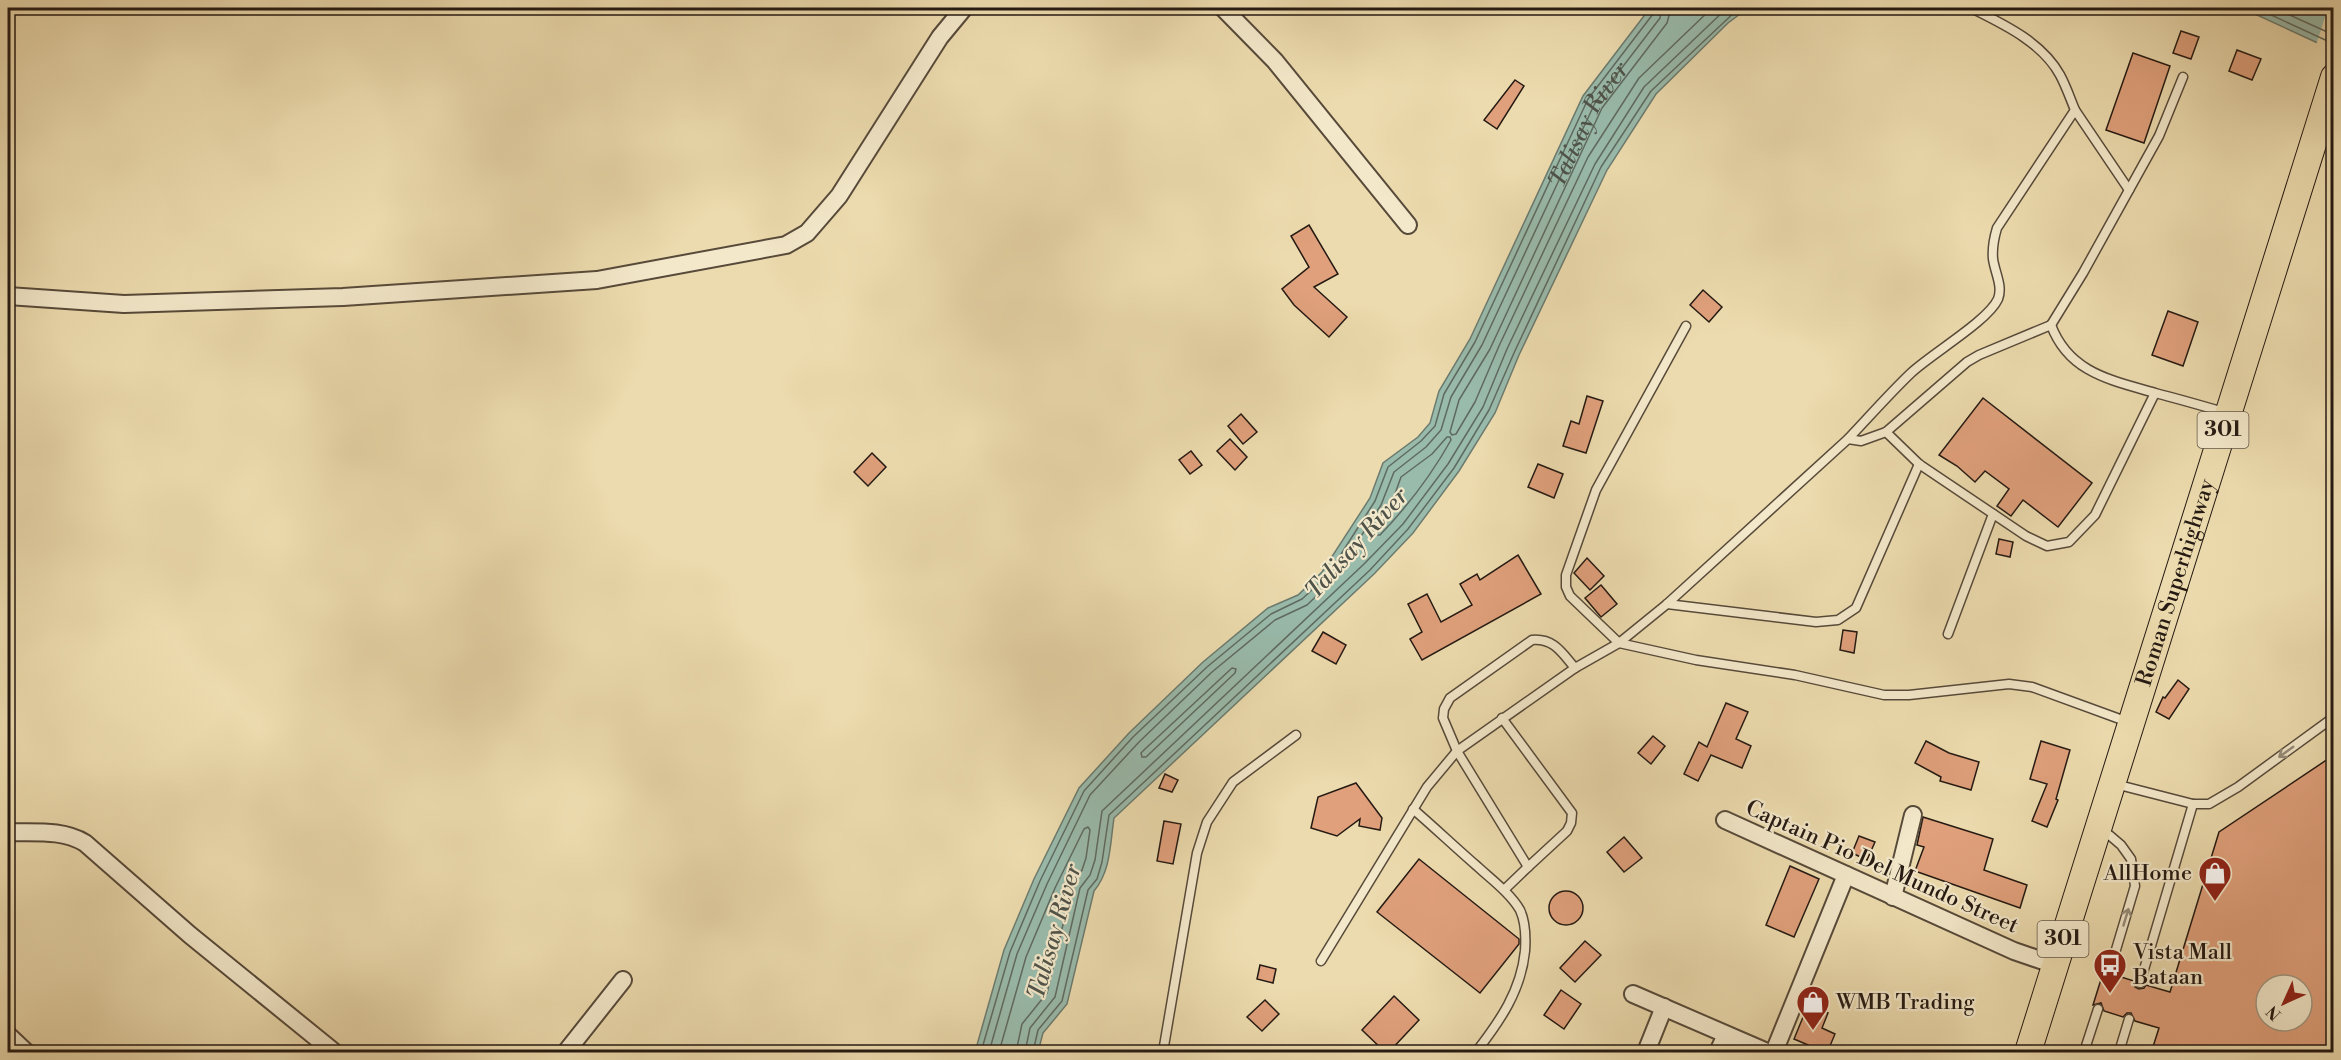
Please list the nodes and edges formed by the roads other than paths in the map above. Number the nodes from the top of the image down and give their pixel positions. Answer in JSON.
{"nodes":[{"id":1,"x":964,"y":8,"type":"edge"},
{"id":2,"x":1222,"y":8,"type":"edge"},
{"id":3,"x":1971,"y":8,"type":"edge"},
{"id":4,"x":2183,"y":77,"type":"dead end"},
{"id":5,"x":2334,"y":77,"type":"edge"},
{"id":6,"x":2329,"y":106,"type":"edge"},
{"id":7,"x":2075,"y":110,"type":"junction"},
{"id":8,"x":2129,"y":190,"type":"junction"},
{"id":9,"x":1408,"y":225,"type":"dead end"},
{"id":10,"x":8,"y":296,"type":"edge"},
{"id":11,"x":2051,"y":325,"type":"junction"},
{"id":12,"x":1686,"y":326,"type":"dead end"},
{"id":13,"x":2155,"y":393,"type":"junction"},
{"id":14,"x":2228,"y":414,"type":"junction"},
{"id":15,"x":1886,"y":432,"type":"junction"},
{"id":16,"x":1848,"y":439,"type":"junction"},
{"id":17,"x":1919,"y":464,"type":"junction"},
{"id":18,"x":1993,"y":514,"type":"junction"},
{"id":19,"x":1667,"y":604,"type":"junction"},
{"id":20,"x":1947,"y":634,"type":"dead end"},
{"id":21,"x":1619,"y":643,"type":"junction"},
{"id":22,"x":1575,"y":668,"type":"junction"},
{"id":23,"x":2334,"y":717,"type":"edge"},
{"id":24,"x":1502,"y":718,"type":"junction"},
{"id":25,"x":2131,"y":723,"type":"junction"},
{"id":26,"x":1296,"y":735,"type":"dead end"},
{"id":27,"x":1457,"y":751,"type":"junction"},
{"id":28,"x":2112,"y":783,"type":"junction"},
{"id":29,"x":2193,"y":804,"type":"junction"},
{"id":30,"x":1413,"y":809,"type":"junction"},
{"id":31,"x":1913,"y":815,"type":"dead end"},
{"id":32,"x":1725,"y":820,"type":"dead end"},
{"id":33,"x":2099,"y":826,"type":"junction"},
{"id":34,"x":8,"y":832,"type":"edge"},
{"id":35,"x":1528,"y":867,"type":"junction"},
{"id":36,"x":1846,"y":875,"type":"junction"},
{"id":37,"x":1504,"y":890,"type":"junction"},
{"id":38,"x":1893,"y":897,"type":"junction"},
{"id":39,"x":1322,"y":961,"type":"dead end"},
{"id":40,"x":2055,"y":965,"type":"junction"},
{"id":41,"x":2109,"y":973,"type":"dead end"},
{"id":42,"x":623,"y":980,"type":"dead end"},
{"id":43,"x":2140,"y":983,"type":"dead end"},
{"id":44,"x":1633,"y":994,"type":"dead end"},
{"id":45,"x":1664,"y":1007,"type":"junction"},
{"id":46,"x":2098,"y":1009,"type":"dead end"},
{"id":47,"x":2129,"y":1019,"type":"dead end"},
{"id":48,"x":8,"y":1035,"type":"edge"},
{"id":49,"x":1726,"y":1035,"type":"junction"},
{"id":50,"x":26,"y":1053,"type":"edge"},
{"id":51,"x":334,"y":1053,"type":"edge"},
{"id":52,"x":566,"y":1053,"type":"edge"},
{"id":53,"x":1163,"y":1053,"type":"edge"},
{"id":54,"x":1476,"y":1053,"type":"edge"},
{"id":55,"x":1646,"y":1053,"type":"edge"},
{"id":56,"x":1718,"y":1053,"type":"edge"},
{"id":57,"x":1767,"y":1053,"type":"edge"},
{"id":58,"x":1774,"y":1053,"type":"edge"},
{"id":59,"x":2028,"y":1053,"type":"edge"},
{"id":60,"x":2084,"y":1053,"type":"edge"},
{"id":61,"x":2119,"y":1053,"type":"edge"}],
"edges":[{"from":1,"to":10,"type":"street"},
{"from":2,"to":9,"type":"street"},
{"from":3,"to":7,"type":"lane"},
{"from":4,"to":8,"type":"lane"},
{"from":5,"to":6,"type":"main road","name":"Roman Superhighway","number":"301"},
{"from":6,"to":14,"type":"main road","name":"Roman Superhighway","number":"301"},
{"from":7,"to":8,"type":"lane"},
{"from":7,"to":16,"type":"lane"},
{"from":8,"to":11,"type":"lane"},
{"from":11,"to":13,"type":"lane"},
{"from":11,"to":15,"type":"lane"},
{"from":12,"to":21,"type":"lane"},
{"from":13,"to":14,"type":"lane"},
{"from":13,"to":18,"type":"lane"},
{"from":14,"to":25,"type":"main road","name":"Roman Superhighway","number":"301"},
{"from":15,"to":16,"type":"lane"},
{"from":15,"to":17,"type":"lane"},
{"from":16,"to":19,"type":"lane"},
{"from":17,"to":18,"type":"lane"},
{"from":17,"to":19,"type":"lane"},
{"from":18,"to":20,"type":"lane"},
{"from":19,"to":21,"type":"lane"},
{"from":21,"to":22,"type":"lane"},
{"from":21,"to":25,"type":"lane"},
{"from":22,"to":24,"type":"lane"},
{"from":22,"to":27,"type":"lane"},
{"from":23,"to":29,"type":"lane","one_way":true},
{"from":24,"to":27,"type":"lane"},
{"from":24,"to":35,"type":"lane"},
{"from":25,"to":28,"type":"main road","name":"Roman Superhighway","number":"301"},
{"from":26,"to":53,"type":"lane"},
{"from":27,"to":30,"type":"lane"},
{"from":27,"to":35,"type":"lane"},
{"from":28,"to":29,"type":"lane"},
{"from":28,"to":33,"type":"main road","name":"Roman Superhighway","number":"301"},
{"from":29,"to":43,"type":"lane"},
{"from":30,"to":37,"type":"lane"},
{"from":30,"to":39,"type":"lane"},
{"from":31,"to":38,"type":"street"},
{"from":32,"to":36,"type":"street","name":"Captain Pio Del Mundo Street"},
{"from":33,"to":40,"type":"main road","name":"Roman Superhighway","number":"301"},
{"from":41,"to":33,"type":"lane","one_way":true},
{"from":34,"to":51,"type":"street"},
{"from":35,"to":37,"type":"lane"},
{"from":36,"to":38,"type":"street","name":"Captain Pio Del Mundo Street"},
{"from":36,"to":58,"type":"street"},
{"from":37,"to":54,"type":"lane"},
{"from":38,"to":40,"type":"street","name":"Captain Pio Del Mundo Street"},
{"from":40,"to":59,"type":"main road","name":"Roman Superhighway","number":"301"},
{"from":42,"to":52,"type":"street"},
{"from":44,"to":45,"type":"street"},
{"from":45,"to":49,"type":"street"},
{"from":45,"to":55,"type":"street"},
{"from":46,"to":60,"type":"lane"},
{"from":47,"to":61,"type":"lane"},
{"from":48,"to":50,"type":"street"},
{"from":49,"to":56,"type":"street"},
{"from":49,"to":57,"type":"street"}]}
